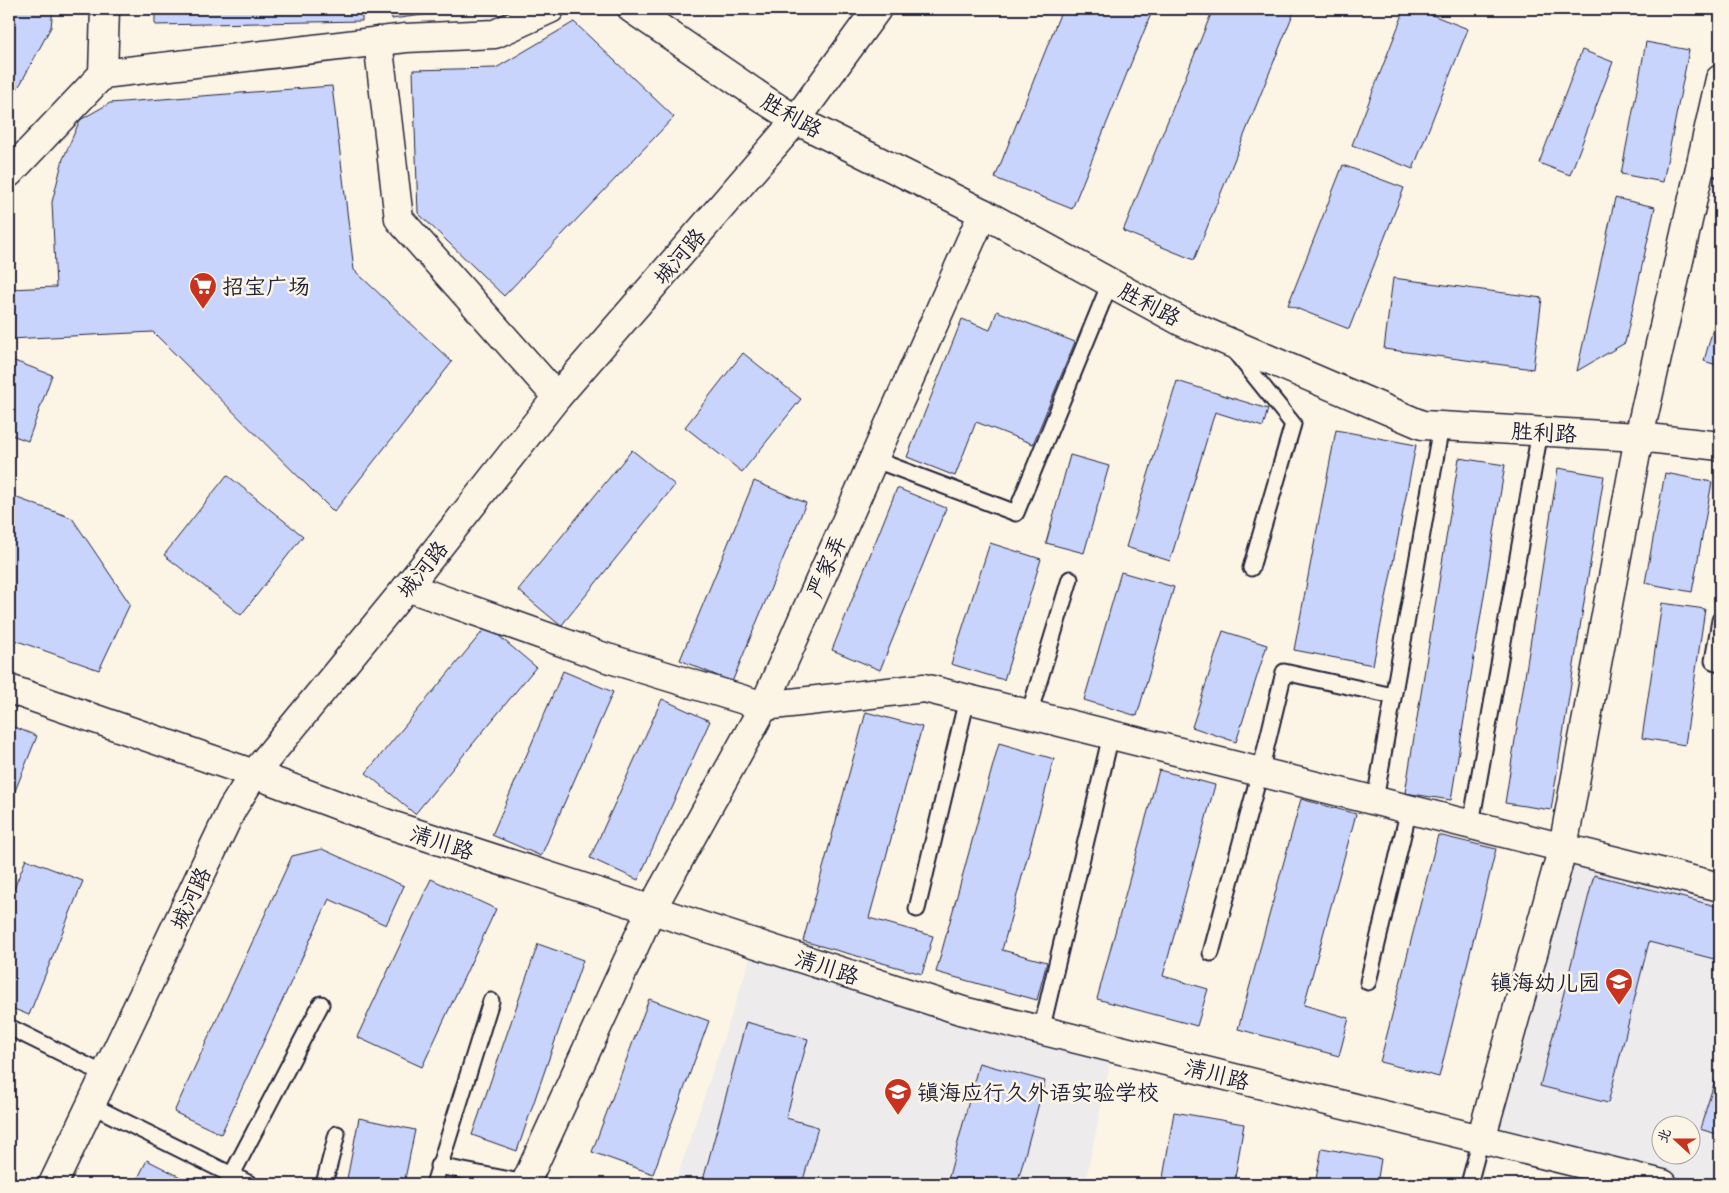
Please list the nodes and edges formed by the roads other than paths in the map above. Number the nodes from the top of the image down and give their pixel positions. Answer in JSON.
{"nodes":[{"id":1,"x":105,"y":9,"type":"edge"},
{"id":2,"x":550,"y":9,"type":"edge"},
{"id":3,"x":632,"y":9,"type":"edge"},
{"id":4,"x":877,"y":9,"type":"edge"},
{"id":5,"x":378,"y":41,"type":"junction"},
{"id":6,"x":103,"y":74,"type":"junction"},
{"id":7,"x":1720,"y":79,"type":"edge"},
{"id":8,"x":796,"y":120,"type":"junction"},
{"id":9,"x":1711,"y":166,"type":"edge"},
{"id":10,"x":9,"y":173,"type":"edge"},
{"id":11,"x":983,"y":213,"type":"junction"},
{"id":12,"x":1110,"y":282,"type":"junction"},
{"id":13,"x":1226,"y":341,"type":"junction"},
{"id":14,"x":557,"y":397,"type":"junction"},
{"id":15,"x":1441,"y":426,"type":"junction"},
{"id":16,"x":1540,"y":431,"type":"junction"},
{"id":17,"x":1639,"y":436,"type":"junction"},
{"id":18,"x":1720,"y":446,"type":"edge"},
{"id":19,"x":874,"y":459,"type":"junction"},
{"id":20,"x":1251,"y":568,"type":"dead end"},
{"id":21,"x":1070,"y":579,"type":"dead end"},
{"id":22,"x":408,"y":587,"type":"junction"},
{"id":23,"x":1720,"y":620,"type":"edge"},
{"id":24,"x":1720,"y":662,"type":"edge"},
{"id":25,"x":9,"y":689,"type":"edge"},
{"id":26,"x":1394,"y":696,"type":"junction"},
{"id":27,"x":967,"y":699,"type":"junction"},
{"id":28,"x":764,"y":706,"type":"junction"},
{"id":29,"x":1029,"y":714,"type":"junction"},
{"id":30,"x":1111,"y":735,"type":"junction"},
{"id":31,"x":1260,"y":772,"type":"junction"},
{"id":32,"x":254,"y":774,"type":"junction"},
{"id":33,"x":1375,"y":800,"type":"junction"},
{"id":34,"x":1409,"y":809,"type":"junction"},
{"id":35,"x":1471,"y":824,"type":"junction"},
{"id":36,"x":1563,"y":847,"type":"junction"},
{"id":37,"x":1720,"y":886,"type":"edge"},
{"id":38,"x":917,"y":909,"type":"dead end"},
{"id":39,"x":651,"y":910,"type":"junction"},
{"id":40,"x":1211,"y":953,"type":"dead end"},
{"id":41,"x":1368,"y":982,"type":"dead end"},
{"id":42,"x":491,"y":1001,"type":"dead end"},
{"id":43,"x":321,"y":1004,"type":"dead end"},
{"id":44,"x":9,"y":1027,"type":"edge"},
{"id":45,"x":1041,"y":1031,"type":"junction"},
{"id":46,"x":106,"y":1075,"type":"junction"},
{"id":47,"x":92,"y":1105,"type":"junction"},
{"id":48,"x":337,"y":1134,"type":"dead end"},
{"id":49,"x":1481,"y":1139,"type":"junction"},
{"id":50,"x":438,"y":1166,"type":"junction"},
{"id":51,"x":229,"y":1180,"type":"edge"},
{"id":52,"x":53,"y":1184,"type":"edge"},
{"id":53,"x":250,"y":1184,"type":"edge"},
{"id":54,"x":324,"y":1184,"type":"edge"},
{"id":55,"x":434,"y":1184,"type":"edge"},
{"id":56,"x":525,"y":1184,"type":"edge"},
{"id":57,"x":1469,"y":1184,"type":"edge"},
{"id":58,"x":1663,"y":1184,"type":"edge"}],
"edges":[{"from":1,"to":6,"type":"street"},
{"from":2,"to":5,"type":"street"},
{"from":3,"to":8,"type":"street","name":"胜利路"},
{"from":4,"to":8,"type":"street","name":"城河路"},
{"from":5,"to":6,"type":"street"},
{"from":5,"to":14,"type":"street"},
{"from":6,"to":10,"type":"street"},
{"from":7,"to":9,"type":"street"},
{"from":8,"to":11,"type":"street","name":"胜利路"},
{"from":8,"to":14,"type":"street","name":"城河路"},
{"from":9,"to":17,"type":"street"},
{"from":11,"to":12,"type":"street","name":"胜利路"},
{"from":11,"to":19,"type":"street","name":"严家弄"},
{"from":12,"to":13,"type":"street","name":"胜利路"},
{"from":12,"to":19,"type":"lane"},
{"from":13,"to":15,"type":"street","name":"胜利路"},
{"from":13,"to":20,"type":"lane"},
{"from":14,"to":22,"type":"street","name":"城河路"},
{"from":15,"to":16,"type":"street","name":"胜利路"},
{"from":15,"to":26,"type":"lane"},
{"from":16,"to":17,"type":"street","name":"胜利路"},
{"from":16,"to":35,"type":"lane"},
{"from":17,"to":18,"type":"street","name":"胜利路"},
{"from":17,"to":36,"type":"street"},
{"from":19,"to":28,"type":"street","name":"严家弄"},
{"from":21,"to":29,"type":"lane"},
{"from":22,"to":28,"type":"street"},
{"from":22,"to":32,"type":"street","name":"城河路"},
{"from":23,"to":24,"type":"lane"},
{"from":25,"to":32,"type":"street","name":"清川路"},
{"from":26,"to":31,"type":"lane"},
{"from":26,"to":33,"type":"lane"},
{"from":27,"to":28,"type":"street"},
{"from":27,"to":29,"type":"street"},
{"from":27,"to":38,"type":"lane"},
{"from":28,"to":39,"type":"street","name":"严家弄"},
{"from":29,"to":30,"type":"street"},
{"from":30,"to":31,"type":"street"},
{"from":30,"to":45,"type":"lane"},
{"from":31,"to":33,"type":"street"},
{"from":31,"to":40,"type":"lane"},
{"from":32,"to":39,"type":"street","name":"清川路"},
{"from":32,"to":46,"type":"street","name":"城河路"},
{"from":33,"to":34,"type":"street"},
{"from":34,"to":35,"type":"street"},
{"from":34,"to":41,"type":"lane"},
{"from":35,"to":36,"type":"street"},
{"from":36,"to":37,"type":"street"},
{"from":36,"to":49,"type":"street"},
{"from":39,"to":45,"type":"street","name":"清川路"},
{"from":39,"to":56,"type":"street","name":"严家弄"},
{"from":42,"to":50,"type":"lane"},
{"from":43,"to":51,"type":"lane"},
{"from":44,"to":46,"type":"lane"},
{"from":45,"to":49,"type":"street","name":"清川路"},
{"from":46,"to":47,"type":"street","name":"城河路"},
{"from":47,"to":51,"type":"lane"},
{"from":47,"to":52,"type":"street","name":"城河路"},
{"from":48,"to":54,"type":"lane"},
{"from":49,"to":57,"type":"lane"},
{"from":49,"to":58,"type":"street","name":"清川路"},
{"from":50,"to":55,"type":"lane"},
{"from":50,"to":56,"type":"lane"},
{"from":51,"to":53,"type":"lane"}]}
